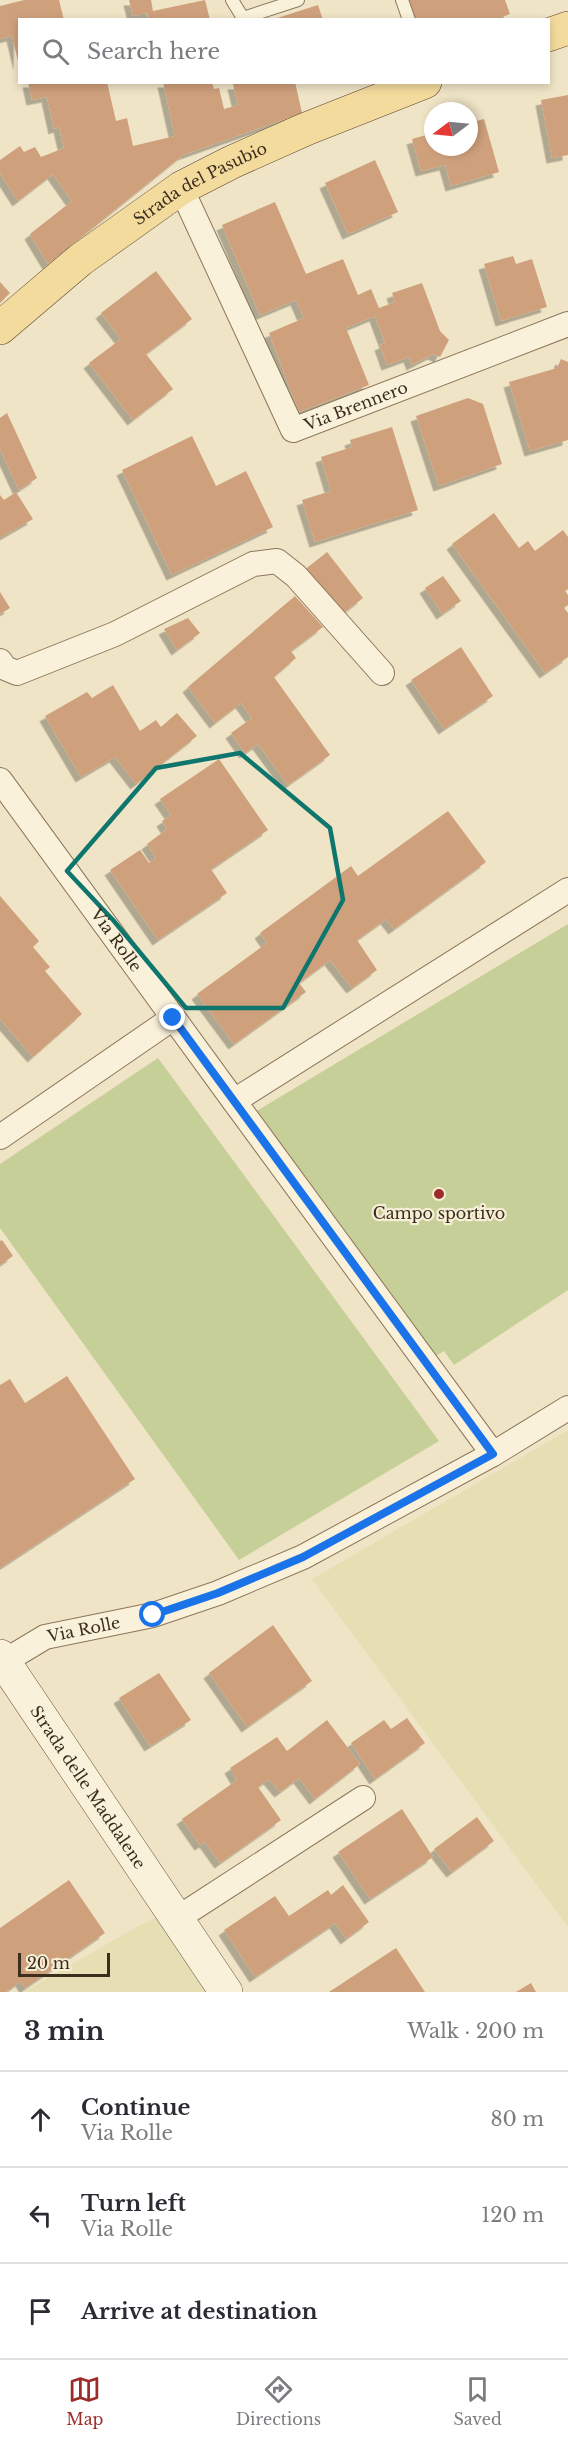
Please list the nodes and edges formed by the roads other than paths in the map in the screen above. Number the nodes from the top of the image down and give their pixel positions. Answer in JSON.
{"nodes":[{"id":1,"x":232,"y":0,"type":"edge"},
{"id":2,"x":298,"y":0,"type":"edge"},
{"id":3,"x":402,"y":0,"type":"edge"},
{"id":4,"x":409,"y":18,"type":"edge"},
{"id":5,"x":568,"y":28,"type":"edge"},
{"id":6,"x":550,"y":35,"type":"edge"},
{"id":7,"x":420,"y":84,"type":"edge"},
{"id":8,"x":181,"y":188,"type":"junction"},
{"id":9,"x":568,"y":324,"type":"edge"},
{"id":10,"x":0,"y":328,"type":"edge"},
{"id":11,"x":0,"y":661,"type":"edge"},
{"id":12,"x":381,"y":673,"type":"dead end"},
{"id":13,"x":0,"y":780,"type":"edge"},
{"id":14,"x":568,"y":890,"type":"edge"},
{"id":15,"x":173,"y":1018,"type":"junction"},
{"id":16,"x":234,"y":1101,"type":"junction"},
{"id":17,"x":0,"y":1137,"type":"edge"},
{"id":18,"x":568,"y":1408,"type":"edge"},
{"id":19,"x":493,"y":1454,"type":"junction"},
{"id":20,"x":2,"y":1661,"type":"edge"},
{"id":21,"x":363,"y":1798,"type":"dead end"},
{"id":22,"x":178,"y":1918,"type":"junction"},
{"id":23,"x":226,"y":1992,"type":"edge"}],
"edges":[{"from":1,"to":2,"type":"lane"},
{"from":3,"to":4,"type":"lane"},
{"from":5,"to":6,"type":"main road"},
{"from":7,"to":8,"type":"main road","name":"Strada del Pasubio"},
{"from":8,"to":9,"type":"street","name":"Via Brennero"},
{"from":8,"to":10,"type":"main road","name":"Strada del Pasubio"},
{"from":11,"to":12,"type":"street"},
{"from":13,"to":15,"type":"street","name":"Via Rolle"},
{"from":14,"to":16,"type":"street"},
{"from":15,"to":16,"type":"street","name":"Via Rolle"},
{"from":15,"to":17,"type":"street"},
{"from":16,"to":19,"type":"street","name":"Via Rolle"},
{"from":18,"to":19,"type":"street","name":"Via Rolle"},
{"from":19,"to":20,"type":"street","name":"Via Rolle"},
{"from":20,"to":22,"type":"street","name":"Strada delle Maddalene"},
{"from":21,"to":22,"type":"street"},
{"from":22,"to":23,"type":"street","name":"Strada delle Maddalene"}]}
